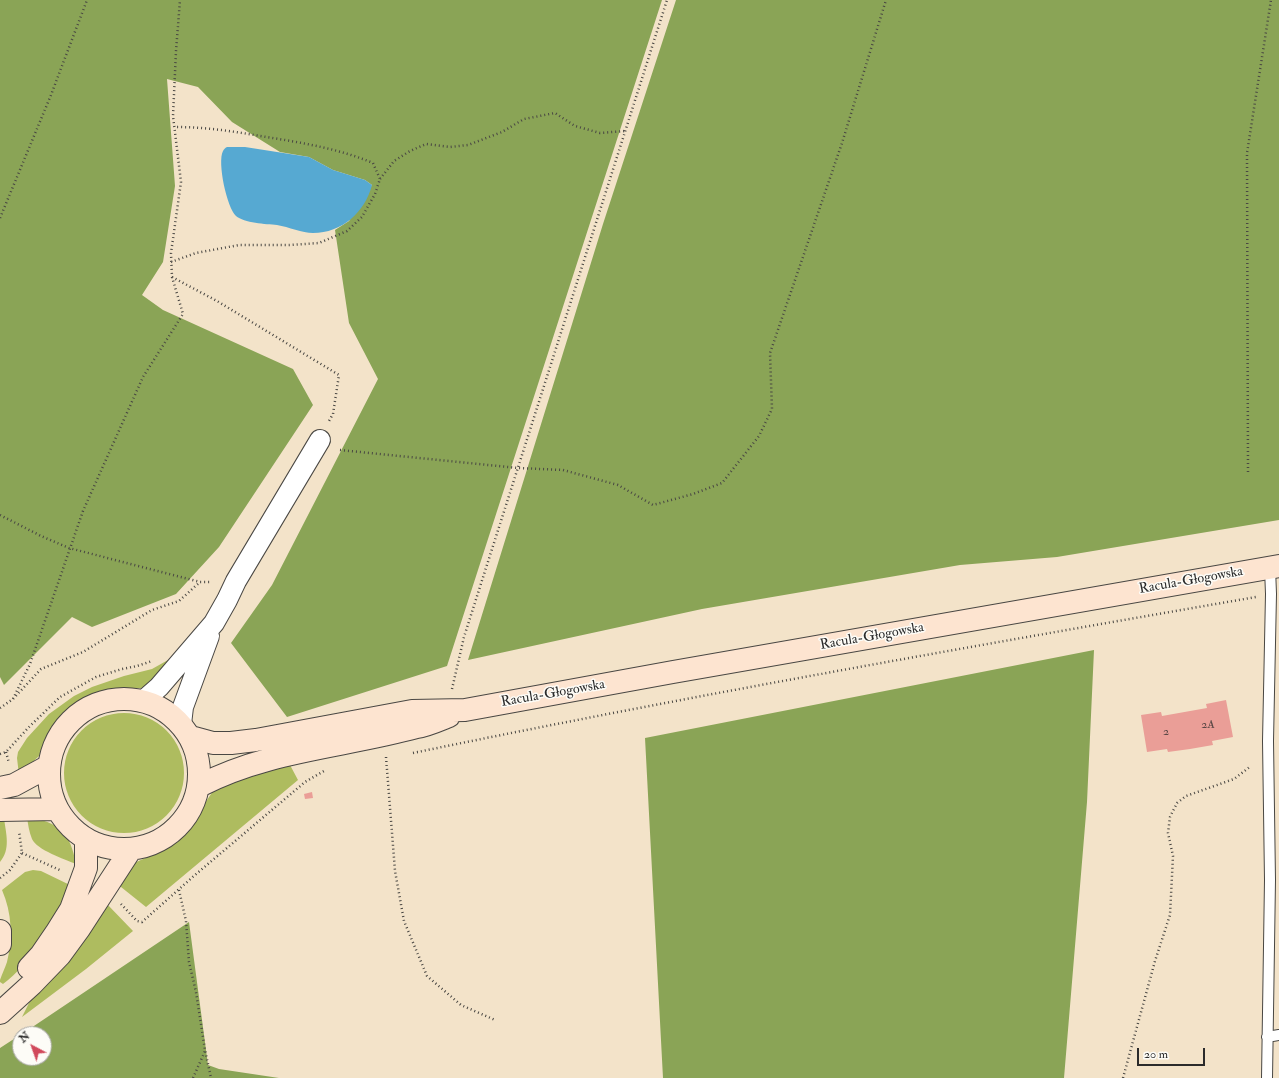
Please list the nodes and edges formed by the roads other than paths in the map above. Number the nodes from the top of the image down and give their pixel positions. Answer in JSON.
{"nodes":[{"id":1,"x":320,"y":440,"type":"road end"},
{"id":2,"x":1274,"y":567,"type":"edge"},
{"id":3,"x":214,"y":623,"type":"junction"},
{"id":4,"x":143,"y":701,"type":"junction"},
{"id":5,"x":456,"y":710,"type":"junction"},
{"id":6,"x":186,"y":730,"type":"junction"},
{"id":7,"x":49,"y":766,"type":"junction"},
{"id":8,"x":199,"y":786,"type":"junction"},
{"id":9,"x":0,"y":788,"type":"edge"},
{"id":10,"x":57,"y":809,"type":"junction"},
{"id":11,"x":0,"y":810,"type":"edge"},
{"id":12,"x":86,"y":840,"type":"junction"},
{"id":13,"x":131,"y":849,"type":"junction"},
{"id":14,"x":0,"y":930,"type":"edge"},
{"id":15,"x":0,"y":944,"type":"edge"},
{"id":16,"x":0,"y":997,"type":"edge"},
{"id":17,"x":0,"y":1013,"type":"edge"},
{"id":18,"x":1279,"y":1035,"type":"edge"},
{"id":19,"x":1267,"y":1037,"type":"junction"},
{"id":20,"x":1267,"y":1078,"type":"edge"}],
"edges":[{"from":1,"to":3,"type":"street"},
{"from":2,"to":5,"type":"main road","name":"Racula-Głogowska"},
{"from":2,"to":19,"type":"lane"},
{"from":3,"to":4,"type":"street"},
{"from":3,"to":6,"type":"street"},
{"from":4,"to":6,"type":"main road"},
{"from":4,"to":7,"type":"main road"},
{"from":5,"to":6,"type":"main road","name":"Racula-Głogowska"},
{"from":5,"to":8,"type":"main road","name":"Racula-Głogowska"},
{"from":6,"to":8,"type":"main road"},
{"from":7,"to":9,"type":"main road"},
{"from":7,"to":10,"type":"main road"},
{"from":8,"to":13,"type":"main road"},
{"from":10,"to":11,"type":"main road"},
{"from":10,"to":12,"type":"main road"},
{"from":12,"to":13,"type":"main road"},
{"from":12,"to":16,"type":"main road"},
{"from":13,"to":17,"type":"main road"},
{"from":14,"to":15,"type":"main road"},
{"from":18,"to":19,"type":"lane"},
{"from":19,"to":20,"type":"lane"}]}
